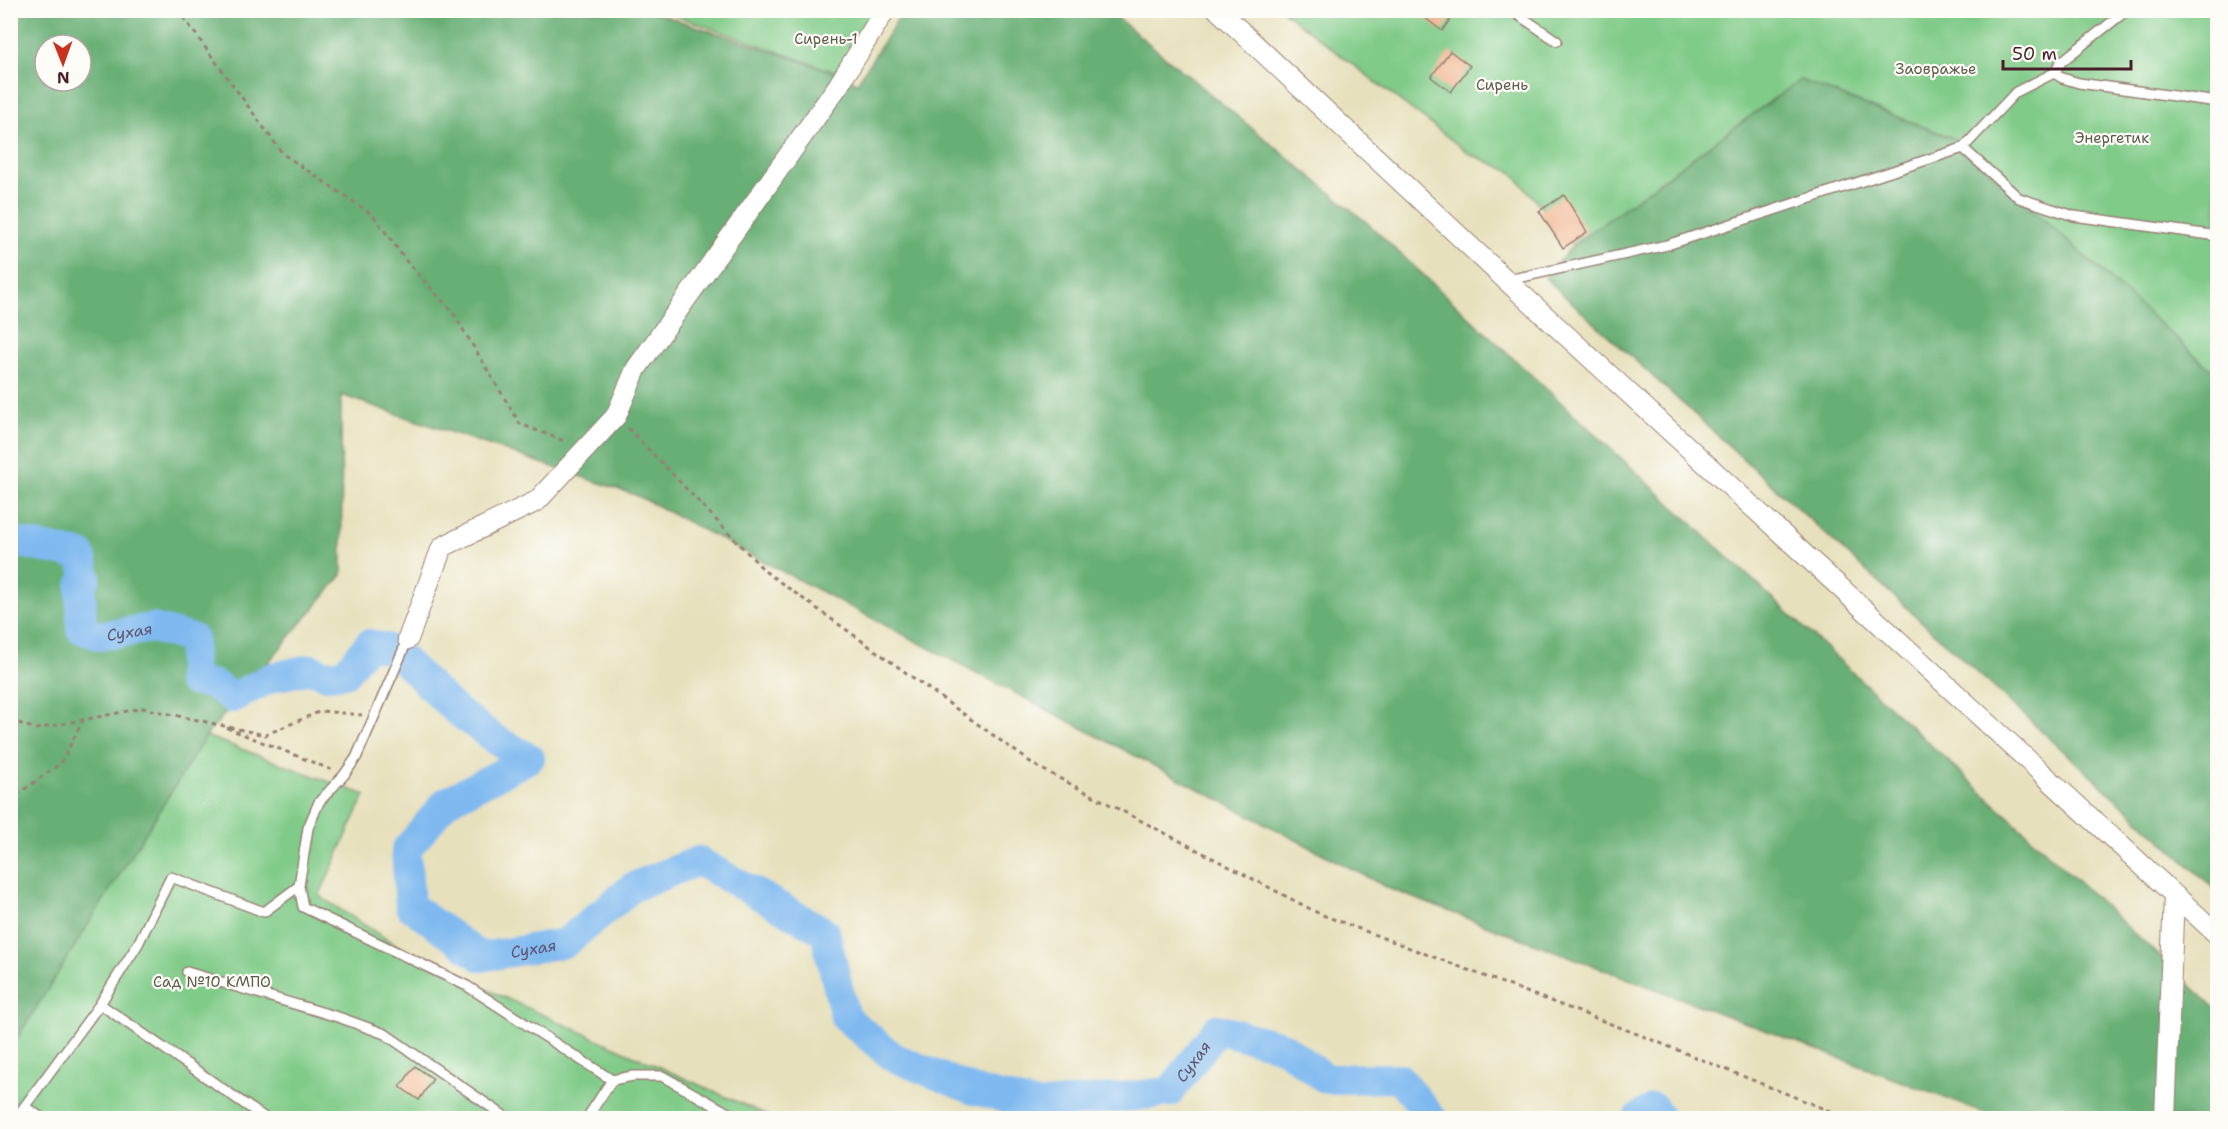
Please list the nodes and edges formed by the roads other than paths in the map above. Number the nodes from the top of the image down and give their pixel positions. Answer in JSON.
{"nodes":[{"id":1,"x":885,"y":10,"type":"edge"},
{"id":2,"x":1218,"y":10,"type":"edge"},
{"id":3,"x":1511,"y":10,"type":"edge"},
{"id":4,"x":2127,"y":10,"type":"edge"},
{"id":5,"x":1557,"y":41,"type":"dead end"},
{"id":6,"x":2054,"y":73,"type":"junction"},
{"id":7,"x":2217,"y":102,"type":"edge"},
{"id":8,"x":1963,"y":148,"type":"junction"},
{"id":9,"x":2217,"y":236,"type":"edge"},
{"id":10,"x":1506,"y":280,"type":"junction"},
{"id":11,"x":408,"y":639,"type":"joint"},
{"id":12,"x":298,"y":886,"type":"junction"},
{"id":13,"x":2174,"y":895,"type":"junction"},
{"id":14,"x":2217,"y":935,"type":"edge"},
{"id":15,"x":187,"y":972,"type":"dead end"},
{"id":16,"x":100,"y":1004,"type":"junction"},
{"id":17,"x":612,"y":1080,"type":"junction"},
{"id":18,"x":25,"y":1107,"type":"junction"},
{"id":19,"x":16,"y":1119,"type":"edge"},
{"id":20,"x":42,"y":1119,"type":"edge"},
{"id":21,"x":265,"y":1119,"type":"edge"},
{"id":22,"x":507,"y":1119,"type":"edge"},
{"id":23,"x":587,"y":1119,"type":"edge"},
{"id":24,"x":737,"y":1119,"type":"edge"},
{"id":25,"x":2165,"y":1119,"type":"edge"}],
"edges":[{"from":1,"to":11,"type":"street"},
{"from":2,"to":10,"type":"street"},
{"from":3,"to":5,"type":"lane"},
{"from":4,"to":6,"type":"lane"},
{"from":6,"to":7,"type":"lane"},
{"from":6,"to":8,"type":"lane"},
{"from":8,"to":9,"type":"lane"},
{"from":8,"to":10,"type":"lane"},
{"from":10,"to":13,"type":"street"},
{"from":11,"to":12,"type":"lane"},
{"from":12,"to":16,"type":"lane"},
{"from":12,"to":17,"type":"lane"},
{"from":13,"to":14,"type":"street"},
{"from":13,"to":25,"type":"street"},
{"from":15,"to":22,"type":"lane"},
{"from":16,"to":18,"type":"lane"},
{"from":16,"to":21,"type":"lane"},
{"from":17,"to":23,"type":"lane"},
{"from":17,"to":24,"type":"lane"},
{"from":18,"to":19,"type":"lane"},
{"from":18,"to":20,"type":"lane"}]}
